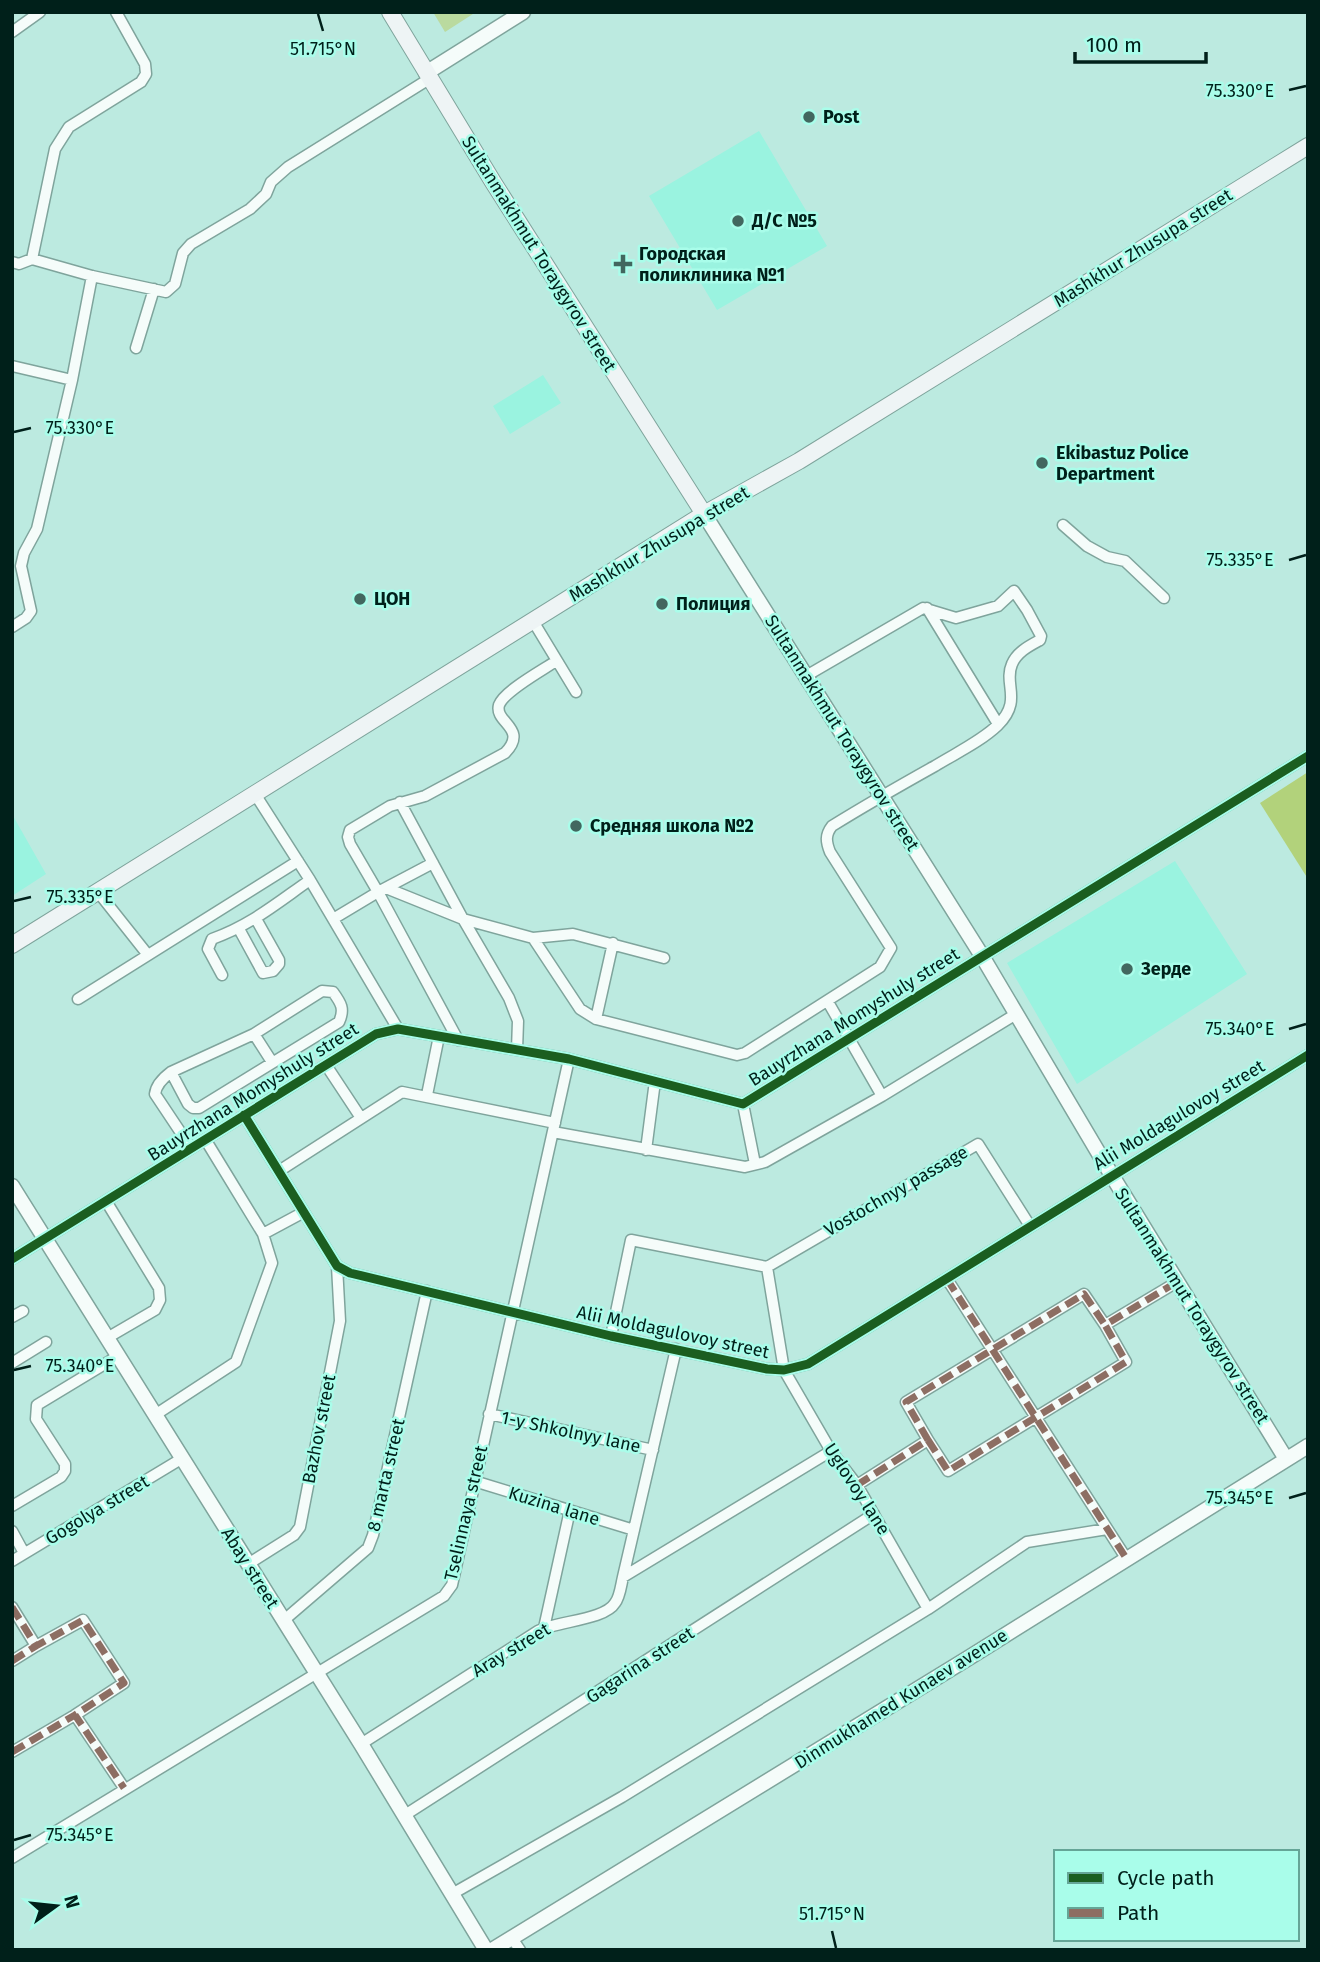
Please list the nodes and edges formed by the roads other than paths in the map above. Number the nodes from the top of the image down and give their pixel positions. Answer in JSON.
{"nodes":[{"id":1,"x":40,"y":12,"type":"edge"},
{"id":2,"x":116,"y":12,"type":"edge"},
{"id":3,"x":390,"y":12,"type":"edge"},
{"id":4,"x":523,"y":12,"type":"edge"},
{"id":5,"x":12,"y":32,"type":"edge"},
{"id":6,"x":427,"y":76,"type":"junction"},
{"id":7,"x":1308,"y":146,"type":"edge"},
{"id":8,"x":32,"y":259,"type":"junction"},
{"id":9,"x":12,"y":262,"type":"edge"},
{"id":10,"x":92,"y":276,"type":"junction"},
{"id":11,"x":153,"y":289,"type":"junction"},
{"id":12,"x":136,"y":348,"type":"dead end"},
{"id":13,"x":12,"y":366,"type":"edge"},
{"id":14,"x":72,"y":380,"type":"junction"},
{"id":15,"x":704,"y":514,"type":"junction"},
{"id":16,"x":1063,"y":525,"type":"dead end"},
{"id":17,"x":1164,"y":598,"type":"dead end"},
{"id":18,"x":927,"y":608,"type":"junction"},
{"id":19,"x":533,"y":621,"type":"junction"},
{"id":20,"x":12,"y":627,"type":"edge"},
{"id":21,"x":556,"y":661,"type":"junction"},
{"id":22,"x":806,"y":676,"type":"junction"},
{"id":23,"x":576,"y":692,"type":"dead end"},
{"id":24,"x":998,"y":724,"type":"junction"},
{"id":25,"x":1308,"y":755,"type":"edge"},
{"id":26,"x":255,"y":794,"type":"junction"},
{"id":27,"x":882,"y":796,"type":"junction"},
{"id":28,"x":400,"y":802,"type":"junction"},
{"id":29,"x":298,"y":860,"type":"junction"},
{"id":30,"x":433,"y":863,"type":"junction"},
{"id":31,"x":310,"y":880,"type":"junction"},
{"id":32,"x":382,"y":890,"type":"junction"},
{"id":33,"x":98,"y":892,"type":"junction"},
{"id":34,"x":256,"y":919,"type":"junction"},
{"id":35,"x":333,"y":919,"type":"junction"},
{"id":36,"x":463,"y":919,"type":"junction"},
{"id":37,"x":239,"y":929,"type":"junction"},
{"id":38,"x":533,"y":937,"type":"junction"},
{"id":39,"x":613,"y":943,"type":"junction"},
{"id":40,"x":12,"y":945,"type":"edge"},
{"id":41,"x":148,"y":955,"type":"junction"},
{"id":42,"x":982,"y":956,"type":"junction"},
{"id":43,"x":664,"y":958,"type":"dead end"},
{"id":44,"x":222,"y":975,"type":"dead end"},
{"id":45,"x":78,"y":999,"type":"dead end"},
{"id":46,"x":828,"y":1002,"type":"junction"},
{"id":47,"x":1016,"y":1014,"type":"junction"},
{"id":48,"x":596,"y":1019,"type":"junction"},
{"id":49,"x":398,"y":1029,"type":"junction"},
{"id":50,"x":254,"y":1034,"type":"junction"},
{"id":51,"x":439,"y":1036,"type":"junction"},
{"id":52,"x":848,"y":1038,"type":"junction"},
{"id":53,"x":458,"y":1040,"type":"junction"},
{"id":54,"x":517,"y":1050,"type":"junction"},
{"id":55,"x":1308,"y":1055,"type":"edge"},
{"id":56,"x":569,"y":1059,"type":"junction"},
{"id":57,"x":272,"y":1062,"type":"junction"},
{"id":58,"x":326,"y":1065,"type":"junction"},
{"id":59,"x":171,"y":1072,"type":"junction"},
{"id":60,"x":655,"y":1081,"type":"junction"},
{"id":61,"x":427,"y":1095,"type":"junction"},
{"id":62,"x":882,"y":1096,"type":"junction"},
{"id":63,"x":743,"y":1104,"type":"junction"},
{"id":64,"x":244,"y":1115,"type":"junction"},
{"id":65,"x":361,"y":1118,"type":"junction"},
{"id":66,"x":554,"y":1127,"type":"junction"},
{"id":67,"x":205,"y":1139,"type":"junction"},
{"id":68,"x":191,"y":1148,"type":"junction"},
{"id":69,"x":646,"y":1150,"type":"junction"},
{"id":70,"x":755,"y":1164,"type":"junction"},
{"id":71,"x":279,"y":1171,"type":"junction"},
{"id":72,"x":1111,"y":1174,"type":"junction"},
{"id":73,"x":12,"y":1186,"type":"edge"},
{"id":74,"x":106,"y":1201,"type":"junction"},
{"id":75,"x":304,"y":1212,"type":"junction"},
{"id":76,"x":1030,"y":1226,"type":"junction"},
{"id":77,"x":263,"y":1234,"type":"junction"},
{"id":78,"x":45,"y":1239,"type":"junction"},
{"id":79,"x":12,"y":1259,"type":"edge"},
{"id":80,"x":337,"y":1266,"type":"junction"},
{"id":81,"x":766,"y":1267,"type":"junction"},
{"id":82,"x":947,"y":1279,"type":"junction"},
{"id":83,"x":1177,"y":1282,"type":"junction"},
{"id":84,"x":427,"y":1291,"type":"junction"},
{"id":85,"x":23,"y":1311,"type":"dead end"},
{"id":86,"x":511,"y":1311,"type":"junction"},
{"id":87,"x":12,"y":1317,"type":"edge"},
{"id":88,"x":1105,"y":1325,"type":"junction"},
{"id":89,"x":611,"y":1336,"type":"junction"},
{"id":90,"x":107,"y":1338,"type":"junction"},
{"id":91,"x":46,"y":1342,"type":"dead end"},
{"id":92,"x":676,"y":1349,"type":"junction"},
{"id":93,"x":993,"y":1350,"type":"junction"},
{"id":94,"x":118,"y":1356,"type":"junction"},
{"id":95,"x":12,"y":1363,"type":"edge"},
{"id":96,"x":784,"y":1370,"type":"junction"},
{"id":97,"x":489,"y":1414,"type":"junction"},
{"id":98,"x":155,"y":1415,"type":"junction"},
{"id":99,"x":1035,"y":1416,"type":"junction"},
{"id":100,"x":928,"y":1440,"type":"junction"},
{"id":101,"x":1308,"y":1446,"type":"edge"},
{"id":102,"x":653,"y":1450,"type":"junction"},
{"id":103,"x":831,"y":1451,"type":"junction"},
{"id":104,"x":181,"y":1459,"type":"junction"},
{"id":105,"x":1286,"y":1459,"type":"junction"},
{"id":106,"x":474,"y":1482,"type":"junction"},
{"id":107,"x":857,"y":1485,"type":"junction"},
{"id":108,"x":12,"y":1506,"type":"edge"},
{"id":109,"x":570,"y":1510,"type":"junction"},
{"id":110,"x":874,"y":1514,"type":"junction"},
{"id":111,"x":1107,"y":1529,"type":"junction"},
{"id":112,"x":634,"y":1530,"type":"junction"},
{"id":113,"x":12,"y":1531,"type":"edge"},
{"id":114,"x":24,"y":1553,"type":"junction"},
{"id":115,"x":1126,"y":1558,"type":"junction"},
{"id":116,"x":12,"y":1561,"type":"edge"},
{"id":117,"x":248,"y":1564,"type":"junction"},
{"id":118,"x":623,"y":1577,"type":"junction"},
{"id":119,"x":12,"y":1607,"type":"edge"},
{"id":120,"x":928,"y":1609,"type":"junction"},
{"id":121,"x":283,"y":1621,"type":"junction"},
{"id":122,"x":544,"y":1628,"type":"junction"},
{"id":123,"x":36,"y":1646,"type":"junction"},
{"id":124,"x":12,"y":1661,"type":"edge"},
{"id":125,"x":316,"y":1674,"type":"junction"},
{"id":126,"x":75,"y":1715,"type":"junction"},
{"id":127,"x":361,"y":1744,"type":"junction"},
{"id":128,"x":12,"y":1752,"type":"edge"},
{"id":129,"x":124,"y":1788,"type":"junction"},
{"id":130,"x":405,"y":1815,"type":"junction"},
{"id":131,"x":12,"y":1858,"type":"edge"},
{"id":132,"x":452,"y":1894,"type":"junction"},
{"id":133,"x":516,"y":1944,"type":"edge"},
{"id":134,"x":486,"y":1950,"type":"edge"},
{"id":135,"x":492,"y":1950,"type":"edge"}],
"edges":[{"from":1,"to":5,"type":"street"},
{"from":2,"to":8,"type":"street"},
{"from":3,"to":6,"type":"main road","name":"Sultanmakhmut Toraygyrov street"},
{"from":4,"to":6,"type":"street"},
{"from":6,"to":11,"type":"street"},
{"from":6,"to":15,"type":"main road","name":"Sultanmakhmut Toraygyrov street"},
{"from":7,"to":15,"type":"main road","name":"Mashkhur Zhusupa street"},
{"from":8,"to":9,"type":"street"},
{"from":8,"to":10,"type":"street"},
{"from":10,"to":11,"type":"street"},
{"from":10,"to":14,"type":"street"},
{"from":11,"to":12,"type":"street"},
{"from":13,"to":14,"type":"street"},
{"from":14,"to":20,"type":"street"},
{"from":15,"to":19,"type":"main road","name":"Mashkhur Zhusupa street"},
{"from":15,"to":22,"type":"street","name":"Sultanmakhmut Toraygyrov street"},
{"from":16,"to":17,"type":"street"},
{"from":18,"to":22,"type":"street"},
{"from":18,"to":24,"type":"street"},
{"from":18,"to":24,"type":"street"},
{"from":19,"to":21,"type":"street"},
{"from":19,"to":26,"type":"main road","name":"Mashkhur Zhusupa street"},
{"from":21,"to":23,"type":"street"},
{"from":21,"to":28,"type":"street"},
{"from":22,"to":27,"type":"street","name":"Sultanmakhmut Toraygyrov street"},
{"from":24,"to":27,"type":"street"},
{"from":25,"to":42,"type":"street","name":"Bauyrzhana Momyshuly street"},
{"from":26,"to":29,"type":"street"},
{"from":26,"to":33,"type":"main road","name":"Mashkhur Zhusupa street"},
{"from":27,"to":42,"type":"street","name":"Sultanmakhmut Toraygyrov street"},
{"from":27,"to":46,"type":"street"},
{"from":28,"to":30,"type":"street"},
{"from":28,"to":32,"type":"street"},
{"from":29,"to":31,"type":"street"},
{"from":29,"to":41,"type":"street"},
{"from":30,"to":32,"type":"street"},
{"from":30,"to":36,"type":"street"},
{"from":31,"to":34,"type":"street"},
{"from":31,"to":35,"type":"street"},
{"from":32,"to":35,"type":"street"},
{"from":32,"to":36,"type":"street"},
{"from":32,"to":53,"type":"street"},
{"from":33,"to":40,"type":"main road","name":"Mashkhur Zhusupa street"},
{"from":33,"to":41,"type":"street"},
{"from":34,"to":37,"type":"street"},
{"from":34,"to":37,"type":"street"},
{"from":35,"to":49,"type":"street"},
{"from":36,"to":38,"type":"street"},
{"from":36,"to":54,"type":"street"},
{"from":37,"to":44,"type":"street"},
{"from":38,"to":39,"type":"street"},
{"from":38,"to":48,"type":"street"},
{"from":39,"to":43,"type":"street"},
{"from":39,"to":48,"type":"street"},
{"from":41,"to":45,"type":"street"},
{"from":42,"to":47,"type":"street","name":"Sultanmakhmut Toraygyrov street"},
{"from":42,"to":52,"type":"street","name":"Bauyrzhana Momyshuly street"},
{"from":46,"to":48,"type":"street"},
{"from":46,"to":52,"type":"street"},
{"from":47,"to":62,"type":"street"},
{"from":47,"to":72,"type":"street","name":"Sultanmakhmut Toraygyrov street"},
{"from":49,"to":51,"type":"street","name":"Bauyrzhana Momyshuly street"},
{"from":49,"to":58,"type":"street","name":"Bauyrzhana Momyshuly street"},
{"from":50,"to":57,"type":"street"},
{"from":50,"to":57,"type":"street"},
{"from":50,"to":59,"type":"street"},
{"from":51,"to":53,"type":"street","name":"Bauyrzhana Momyshuly street"},
{"from":51,"to":61,"type":"street"},
{"from":52,"to":62,"type":"street"},
{"from":52,"to":63,"type":"street","name":"Bauyrzhana Momyshuly street"},
{"from":53,"to":54,"type":"street","name":"Bauyrzhana Momyshuly street"},
{"from":54,"to":56,"type":"street","name":"Bauyrzhana Momyshuly street"},
{"from":55,"to":72,"type":"street","name":"Alii Moldagulovoy street"},
{"from":56,"to":60,"type":"street","name":"Bauyrzhana Momyshuly street"},
{"from":56,"to":66,"type":"street","name":"Tselinnaya street"},
{"from":57,"to":59,"type":"street"},
{"from":58,"to":64,"type":"street","name":"Bauyrzhana Momyshuly street"},
{"from":58,"to":65,"type":"street"},
{"from":59,"to":68,"type":"street"},
{"from":60,"to":63,"type":"street","name":"Bauyrzhana Momyshuly street"},
{"from":60,"to":69,"type":"street"},
{"from":61,"to":65,"type":"street"},
{"from":61,"to":66,"type":"street"},
{"from":62,"to":70,"type":"street"},
{"from":63,"to":70,"type":"street"},
{"from":64,"to":67,"type":"street","name":"Bauyrzhana Momyshuly street"},
{"from":64,"to":71,"type":"street"},
{"from":65,"to":71,"type":"street"},
{"from":66,"to":69,"type":"street"},
{"from":66,"to":86,"type":"street","name":"Tselinnaya street"},
{"from":67,"to":68,"type":"street","name":"Bauyrzhana Momyshuly street"},
{"from":67,"to":77,"type":"street"},
{"from":68,"to":74,"type":"street","name":"Bauyrzhana Momyshuly street"},
{"from":69,"to":70,"type":"street"},
{"from":71,"to":75,"type":"street"},
{"from":72,"to":76,"type":"street","name":"Alii Moldagulovoy street"},
{"from":72,"to":83,"type":"street","name":"Sultanmakhmut Toraygyrov street"},
{"from":73,"to":78,"type":"street","name":"Abay street"},
{"from":74,"to":78,"type":"street","name":"Bauyrzhana Momyshuly street"},
{"from":74,"to":90,"type":"street"},
{"from":75,"to":77,"type":"street"},
{"from":75,"to":80,"type":"street"},
{"from":76,"to":81,"type":"street","name":"Vostochnyy passage"},
{"from":76,"to":82,"type":"street","name":"Alii Moldagulovoy street"},
{"from":77,"to":98,"type":"street"},
{"from":78,"to":79,"type":"street","name":"Bauyrzhana Momyshuly street"},
{"from":78,"to":90,"type":"street","name":"Abay street"},
{"from":80,"to":84,"type":"street","name":"Alii Moldagulovoy street"},
{"from":80,"to":117,"type":"street","name":"Bazhov street"},
{"from":81,"to":89,"type":"street"},
{"from":81,"to":96,"type":"street"},
{"from":82,"to":93,"type":"street"},
{"from":82,"to":96,"type":"street","name":"Alii Moldagulovoy street"},
{"from":83,"to":88,"type":"street"},
{"from":83,"to":105,"type":"street","name":"Sultanmakhmut Toraygyrov street"},
{"from":84,"to":86,"type":"street","name":"Alii Moldagulovoy street"},
{"from":84,"to":121,"type":"street","name":"8 marta street"},
{"from":85,"to":87,"type":"street"},
{"from":86,"to":89,"type":"street","name":"Alii Moldagulovoy street"},
{"from":86,"to":97,"type":"street","name":"Tselinnaya street"},
{"from":88,"to":93,"type":"street"},
{"from":88,"to":99,"type":"street"},
{"from":89,"to":92,"type":"street","name":"Alii Moldagulovoy street"},
{"from":90,"to":94,"type":"street","name":"Abay street"},
{"from":91,"to":95,"type":"street"},
{"from":92,"to":96,"type":"street","name":"Alii Moldagulovoy street"},
{"from":92,"to":102,"type":"street","name":"Aray street"},
{"from":93,"to":99,"type":"street"},
{"from":93,"to":100,"type":"street"},
{"from":94,"to":98,"type":"street","name":"Abay street"},
{"from":94,"to":108,"type":"street"},
{"from":96,"to":103,"type":"street","name":"Uglovoy lane"},
{"from":97,"to":102,"type":"street","name":"1-y Shkolnyy lane"},
{"from":97,"to":106,"type":"street","name":"Tselinnaya street"},
{"from":98,"to":104,"type":"street","name":"Abay street"},
{"from":99,"to":100,"type":"street"},
{"from":99,"to":111,"type":"street"},
{"from":100,"to":107,"type":"street"},
{"from":101,"to":105,"type":"street","name":"Dinmukhamed Kunaev avenue"},
{"from":102,"to":112,"type":"street","name":"Aray street"},
{"from":103,"to":107,"type":"street","name":"Uglovoy lane"},
{"from":103,"to":118,"type":"street"},
{"from":104,"to":114,"type":"street","name":"Gogolya street"},
{"from":104,"to":117,"type":"street","name":"Abay street"},
{"from":105,"to":115,"type":"street","name":"Dinmukhamed Kunaev avenue"},
{"from":106,"to":109,"type":"street","name":"Kuzina lane"},
{"from":106,"to":125,"type":"street","name":"Tselinnaya street"},
{"from":107,"to":110,"type":"street","name":"Uglovoy lane"},
{"from":109,"to":112,"type":"street","name":"Kuzina lane"},
{"from":109,"to":122,"type":"street"},
{"from":110,"to":120,"type":"street","name":"Uglovoy lane"},
{"from":110,"to":130,"type":"street","name":"Gagarina street"},
{"from":111,"to":115,"type":"street"},
{"from":111,"to":120,"type":"street"},
{"from":112,"to":118,"type":"street","name":"Aray street"},
{"from":113,"to":114,"type":"street"},
{"from":114,"to":116,"type":"street","name":"Gogolya street"},
{"from":115,"to":133,"type":"street","name":"Dinmukhamed Kunaev avenue"},
{"from":117,"to":121,"type":"street","name":"Abay street"},
{"from":118,"to":122,"type":"street","name":"Aray street"},
{"from":119,"to":123,"type":"street"},
{"from":120,"to":132,"type":"street"},
{"from":121,"to":125,"type":"street","name":"Abay street"},
{"from":122,"to":127,"type":"street","name":"Aray street"},
{"from":123,"to":124,"type":"street"},
{"from":123,"to":126,"type":"street"},
{"from":125,"to":127,"type":"street","name":"Abay street"},
{"from":125,"to":129,"type":"street","name":"Tselinnaya street"},
{"from":126,"to":128,"type":"street"},
{"from":126,"to":129,"type":"street"},
{"from":127,"to":130,"type":"street","name":"Abay street"},
{"from":129,"to":131,"type":"street","name":"Tselinnaya street"},
{"from":130,"to":132,"type":"street","name":"Abay street"},
{"from":132,"to":134,"type":"street","name":"Abay street"},
{"from":133,"to":135,"type":"street","name":"Dinmukhamed Kunaev avenue"}]}
